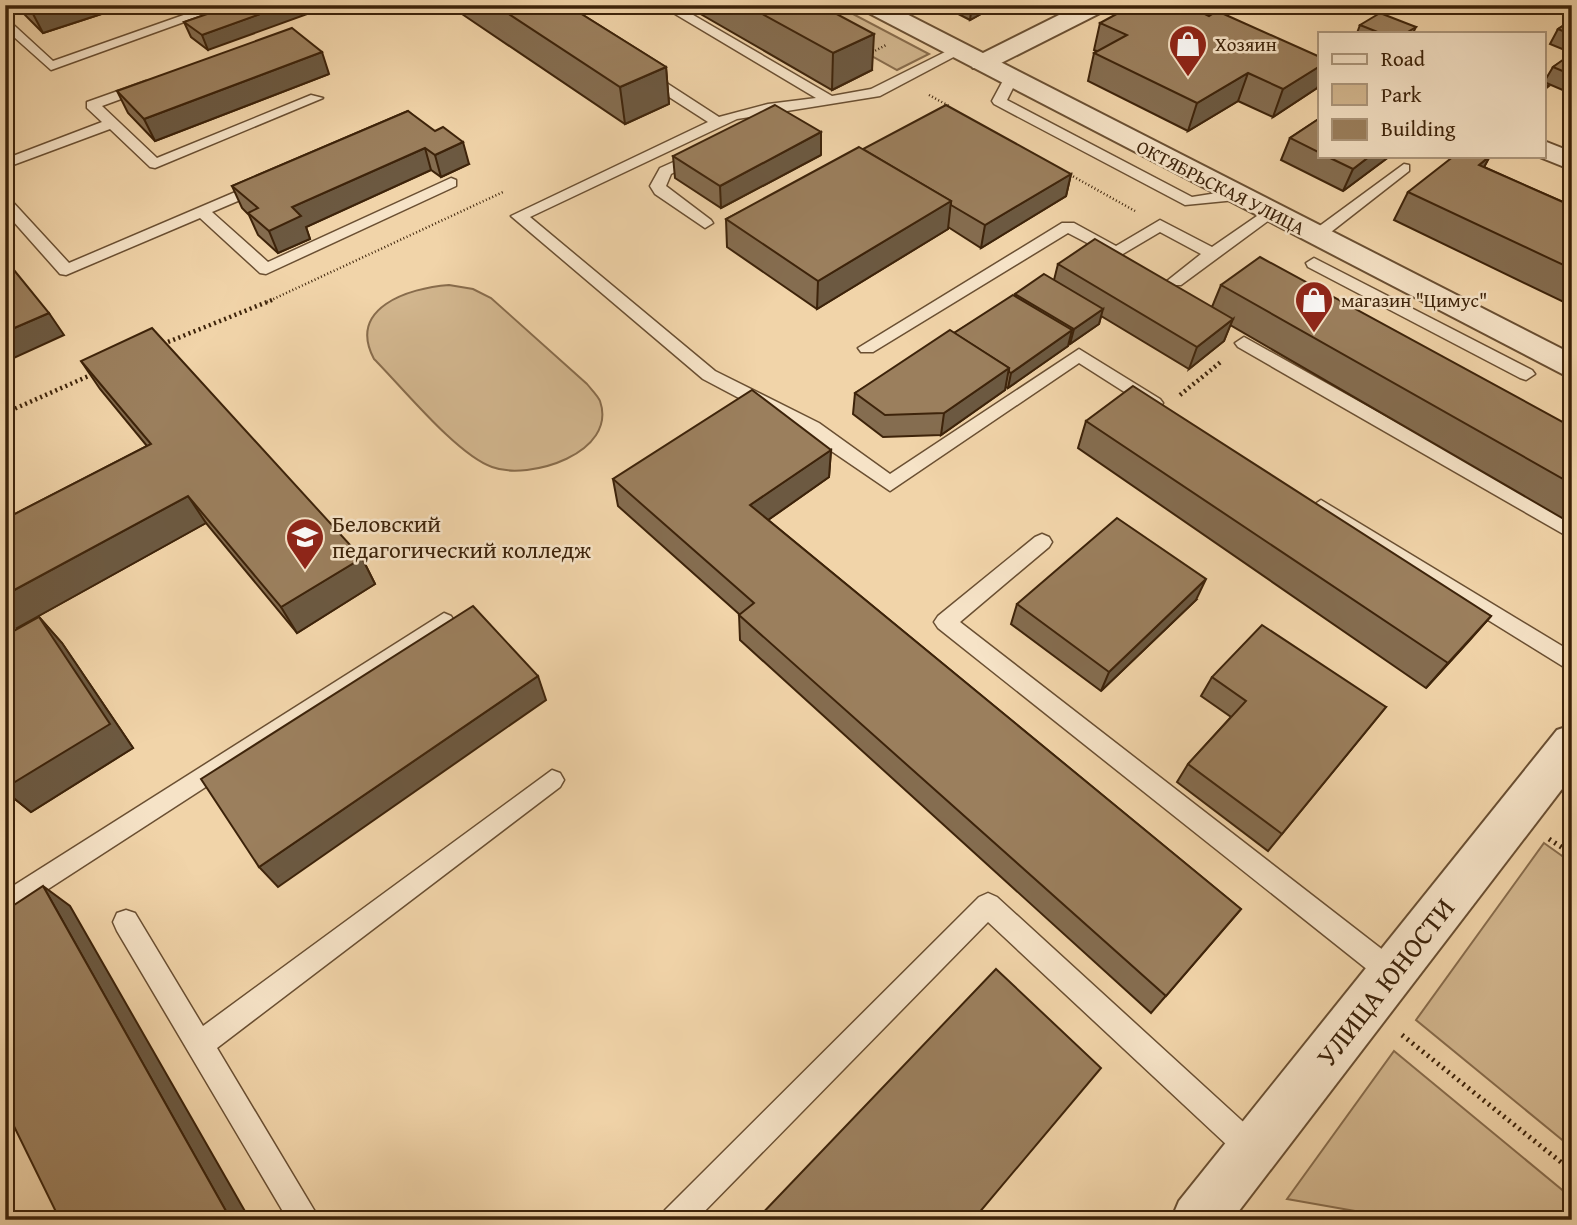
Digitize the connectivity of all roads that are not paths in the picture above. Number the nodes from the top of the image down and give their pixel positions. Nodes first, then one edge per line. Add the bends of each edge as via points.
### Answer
1 (225, 5) edge
2 (666, 5) edge
3 (871, 5) edge
4 (1098, 5) edge
5 (5, 21) edge
6 (958, 51) junction
7 (982, 64) junction
8 (635, 69) edge
9 (155, 82) edge
10 (316, 98) dead end
11 (830, 102) junction
12 (800, 105) junction
13 (718, 122) junction
14 (111, 124) junction
15 (751, 129) edge
16 (714, 147) edge
17 (1546, 150) edge
18 (1572, 162) edge
19 (5, 164) edge
20 (1404, 168) dead end
21 (276, 179) edge
22 (451, 183) dead end
23 (5, 202) edge
24 (202, 211) junction
25 (1270, 212) junction
26 (705, 223) dead end
27 (1315, 249) junction
28 (1213, 254) junction
29 (1349, 267) junction
30 (1175, 281) dead end
31 (1244, 343) road end
32 (867, 348) dead end
33 (1572, 368) edge
34 (1526, 374) dead end
35 (1169, 413) edge
36 (1303, 496) edge
37 (1572, 531) edge
38 (1042, 541) dead end
39 (444, 622) edge
40 (1572, 663) edge
41 (1572, 743) edge
42 (552, 780) dead end
43 (5, 905) edge
44 (126, 922) dead end
45 (1379, 989) junction
46 (201, 1044) junction
47 (1253, 1150) junction
48 (305, 1220) edge
49 (675, 1220) edge
50 (1198, 1220) edge

1 - 5 lane via 51,66
2 - 11 lane
3 - 6 street, ОКТЯБРЬСКАЯ УЛИЦА
4 - 7 street
6 - 7 street, ОКТЯБРЬСКАЯ УЛИЦА
6 - 11 lane via 864,96
7 - 25 street, ОКТЯБРЬСКАЯ УЛИЦА
8 - 13 lane
9 - 14 lane via 92,105
10 - 14 lane via 155,164
11 - 12 lane
12 - 13 lane via 755,110
12 - 15 lane
13 - 35 lane via 519,216 709,375 812,428 890,484 1079,355
14 - 19 lane
16 - 26 lane via 665,171 658,181 660,191
17 - 18 street
20 - 27 lane
21 - 24 lane
22 - 24 lane via 266,269
23 - 24 lane via 66,270
25 - 27 street, ОКТЯБРЬСКАЯ УЛИЦА
25 - 28 lane
27 - 29 street, ОКТЯБРЬСКАЯ УЛИЦА
28 - 30 lane
28 - 32 lane via 1160,225 1116,253 1068,226
29 - 33 street, ОКТЯБРЬСКАЯ УЛИЦА
29 - 34 lane
31 - 37 lane
36 - 40 lane
38 - 45 lane via 946,622
39 - 43 lane
41 - 45 street, УЛИЦА ЮНОСТИ
42 - 46 lane
44 - 46 lane
45 - 47 street, УЛИЦА ЮНОСТИ
46 - 48 lane
47 - 49 lane via 988,905
47 - 50 street, УЛИЦА ЮНОСТИ

